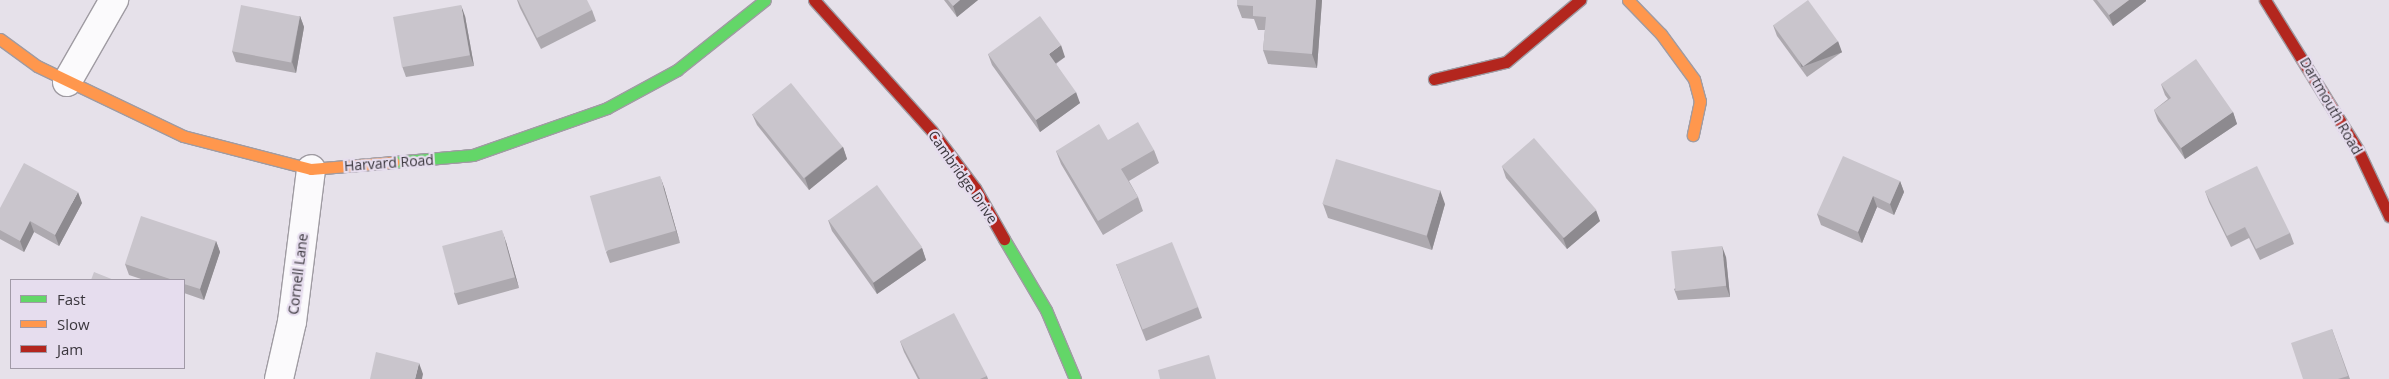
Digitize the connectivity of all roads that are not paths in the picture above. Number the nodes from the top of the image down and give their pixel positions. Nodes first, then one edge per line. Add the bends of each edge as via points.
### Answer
1 (114, 0) edge
2 (765, 0) edge
3 (814, 0) edge
4 (1580, 0) edge
5 (1628, 0) edge
6 (2265, 0) edge
7 (0, 40) edge
8 (1434, 79) dead end
9 (67, 82) junction
10 (1693, 135) dead end
11 (311, 169) junction
12 (2389, 216) edge
13 (279, 379) edge
14 (1075, 379) edge

1 - 9 street
2 - 11 street, Harvard Road via 744,21 677,70 607,108 540,134 473,155
3 - 14 street, Cambridge Drive via 932,131 975,188 1046,310
4 - 8 street via 1506,62
5 - 10 street via 1661,34 1694,79 1700,102
6 - 12 street, Dartmouth Road via 2358,150
7 - 9 street, Harvard Road
9 - 11 street, Harvard Road via 183,136
11 - 13 street, Cornell Lane via 292,322

